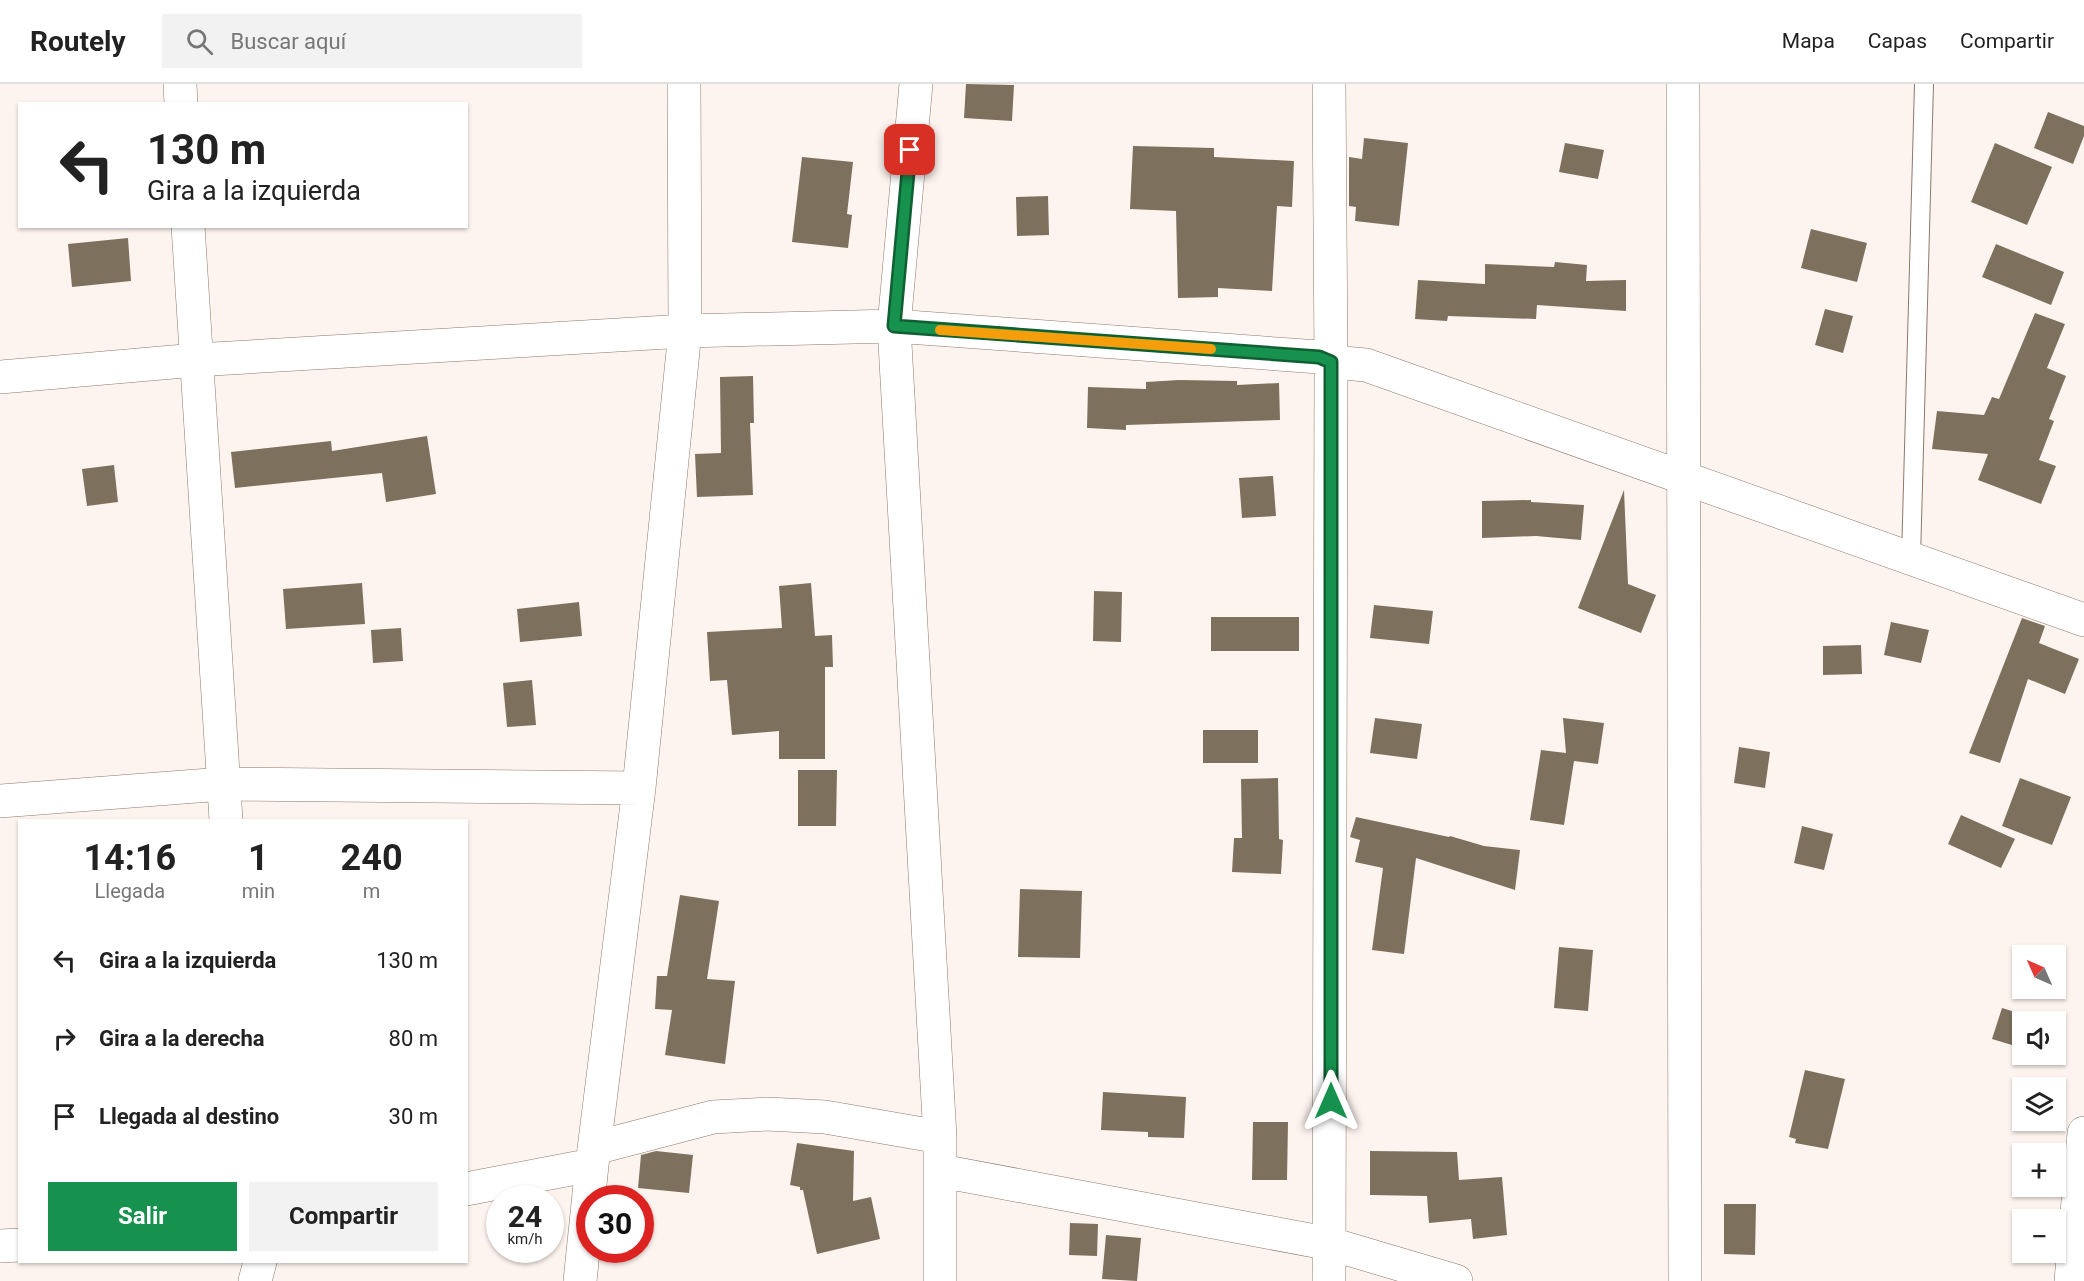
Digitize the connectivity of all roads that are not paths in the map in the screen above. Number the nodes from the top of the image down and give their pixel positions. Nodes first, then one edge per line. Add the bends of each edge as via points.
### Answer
1 (180, 84) edge
2 (684, 84) edge
3 (916, 84) edge
4 (1329, 84) edge
5 (1683, 84) edge
6 (1924, 84) edge
7 (181, 102) edge
8 (188, 228) edge
9 (894, 326) junction
10 (685, 331) junction
11 (196, 360) junction
12 (1331, 362) junction
13 (0, 377) edge
14 (1682, 477) junction
15 (1911, 558) junction
16 (2084, 620) edge
17 (222, 784) junction
18 (639, 788) junction
19 (0, 801) edge
20 (226, 819) edge
21 (2084, 1133) edge
22 (940, 1137) junction
23 (594, 1156) junction
24 (941, 1171) junction
25 (468, 1188) edge
26 (1331, 1244) junction
27 (18, 1245) edge
28 (0, 1246) edge
29 (260, 1263) edge
30 (255, 1281) edge
31 (580, 1281) edge
32 (940, 1281) edge
33 (1329, 1281) edge
34 (1456, 1281) edge
35 (1685, 1281) edge
36 (2071, 1281) edge

1 - 7 street
2 - 10 street
3 - 9 street
4 - 12 street
5 - 14 street
6 - 15 lane
8 - 11 street
9 - 10 street
9 - 12 street via 1319,357
9 - 22 street
10 - 11 street
10 - 18 street
11 - 13 street
11 - 17 street
12 - 14 street via 1366,365
12 - 26 street
14 - 15 street
14 - 35 street
15 - 16 street
17 - 18 street
17 - 19 street
17 - 20 street
18 - 23 street
21 - 36 street
22 - 23 street via 825,1118 767,1114 713,1117
22 - 24 street
23 - 25 street
23 - 31 street
24 - 26 street
24 - 32 street
26 - 33 street
26 - 34 street
27 - 28 street
29 - 30 street

